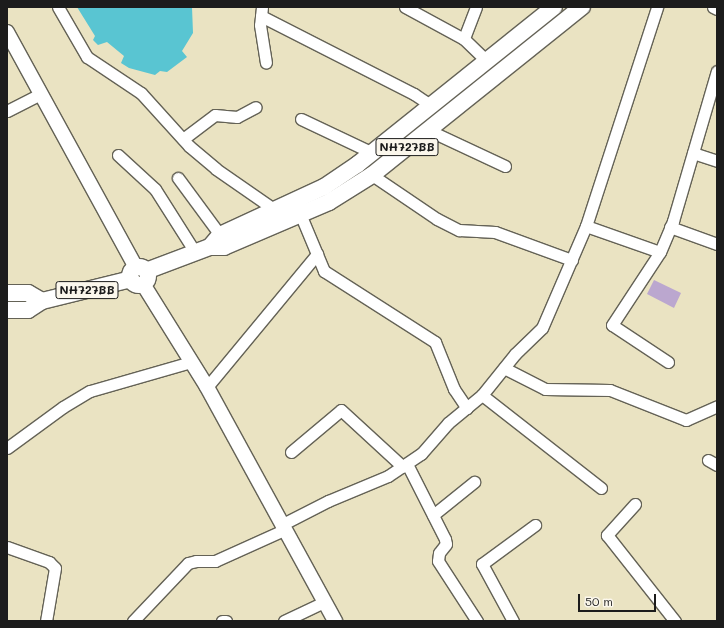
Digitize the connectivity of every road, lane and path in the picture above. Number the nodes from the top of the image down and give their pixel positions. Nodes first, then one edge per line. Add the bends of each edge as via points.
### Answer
1 (58, 7) edge
2 (405, 7) edge
3 (476, 7) edge
4 (554, 7) edge
5 (582, 7) edge
6 (657, 7) edge
7 (713, 7) edge
8 (717, 10) edge
9 (261, 12) edge
10 (528, 28) junction
11 (7, 32) edge
12 (464, 39) junction
13 (539, 41) junction
14 (487, 61) junction
15 (266, 63) dead end
16 (717, 71) edge
17 (41, 94) junction
18 (432, 106) junction
19 (256, 107) dead end
20 (7, 111) edge
21 (301, 119) dead end
22 (428, 130) junction
23 (183, 139) junction
24 (373, 153) junction
25 (693, 153) junction
26 (118, 155) dead end
27 (717, 161) edge
28 (505, 166) dead end
29 (372, 174) junction
30 (178, 178) dead end
31 (274, 210) junction
32 (301, 216) junction
33 (586, 226) junction
34 (670, 227) junction
35 (215, 241) junction
36 (717, 244) edge
37 (195, 252) junction
38 (660, 252) junction
39 (317, 254) junction
40 (572, 260) junction
41 (139, 275) junction
42 (7, 294) edge
43 (42, 301) junction
44 (7, 310) edge
45 (191, 362) junction
46 (668, 362) dead end
47 (504, 368) junction
48 (207, 387) junction
49 (482, 395) junction
50 (717, 406) edge
51 (467, 408) junction
52 (7, 448) edge
53 (291, 452) dead end
54 (405, 465) junction
55 (474, 482) dead end
56 (601, 488) dead end
57 (635, 504) dead end
58 (433, 515) junction
59 (535, 525) dead end
60 (283, 527) junction
61 (7, 547) edge
62 (324, 602) junction
63 (46, 621) edge
64 (133, 621) edge
65 (222, 621) edge
66 (226, 621) edge
67 (284, 621) edge
68 (335, 621) edge
69 (477, 621) edge
70 (513, 621) edge
71 (675, 621) edge

1 - 23 street via 87,57 141,93
2 - 12 street
3 - 12 street
4 - 10 highway, NH727BB
5 - 13 highway, NH727BB
6 - 33 street
7 - 8 street
9 - 15 street
9 - 18 street
10 - 13 highway
10 - 14 highway, NH727BB
11 - 17 main road
12 - 14 street
13 - 22 highway, NH727BB
14 - 18 highway, NH727BB
16 - 25 street
17 - 20 street
17 - 41 main road
18 - 24 highway, NH727BB
19 - 23 street via 237,117 215,115
21 - 24 street
22 - 28 street
22 - 29 highway, NH727BB
23 - 31 street via 216,169
24 - 31 highway, NH727BB via 324,187
25 - 27 street
25 - 34 street
26 - 37 street via 155,189
29 - 32 highway, NH727BB via 329,202
29 - 40 street via 437,219 459,230 496,232
30 - 35 street
31 - 35 highway, NH727BB
32 - 35 highway, NH727BB via 224,247
32 - 39 street
33 - 38 street
33 - 40 street
34 - 36 street
34 - 38 street
35 - 37 highway, NH727BB
37 - 41 highway, NH727BB
38 - 46 street via 612,325
39 - 48 street
39 - 51 street via 321,266 328,274 386,313 431,337 439,350 454,389
40 - 47 street via 542,328
41 - 43 highway, NH727BB
41 - 45 main road
42 - 43 highway, NH727BB via 28,293
43 - 44 highway, NH727BB via 28,310
45 - 48 main road
45 - 52 street via 90,391 63,407
47 - 49 street
47 - 50 street via 545,389 610,390 686,420
48 - 60 main road
49 - 51 street
49 - 56 street
51 - 54 street via 448,423 421,454
53 - 54 street via 341,410
54 - 58 street
54 - 60 street
55 - 58 street
57 - 71 street via 607,535
58 - 69 street via 446,544 439,554 438,561
59 - 70 street via 482,564
60 - 62 main road
60 - 64 street via 215,561 188,563
61 - 63 street via 49,562 55,568
62 - 67 street
62 - 68 main road
65 - 66 street

